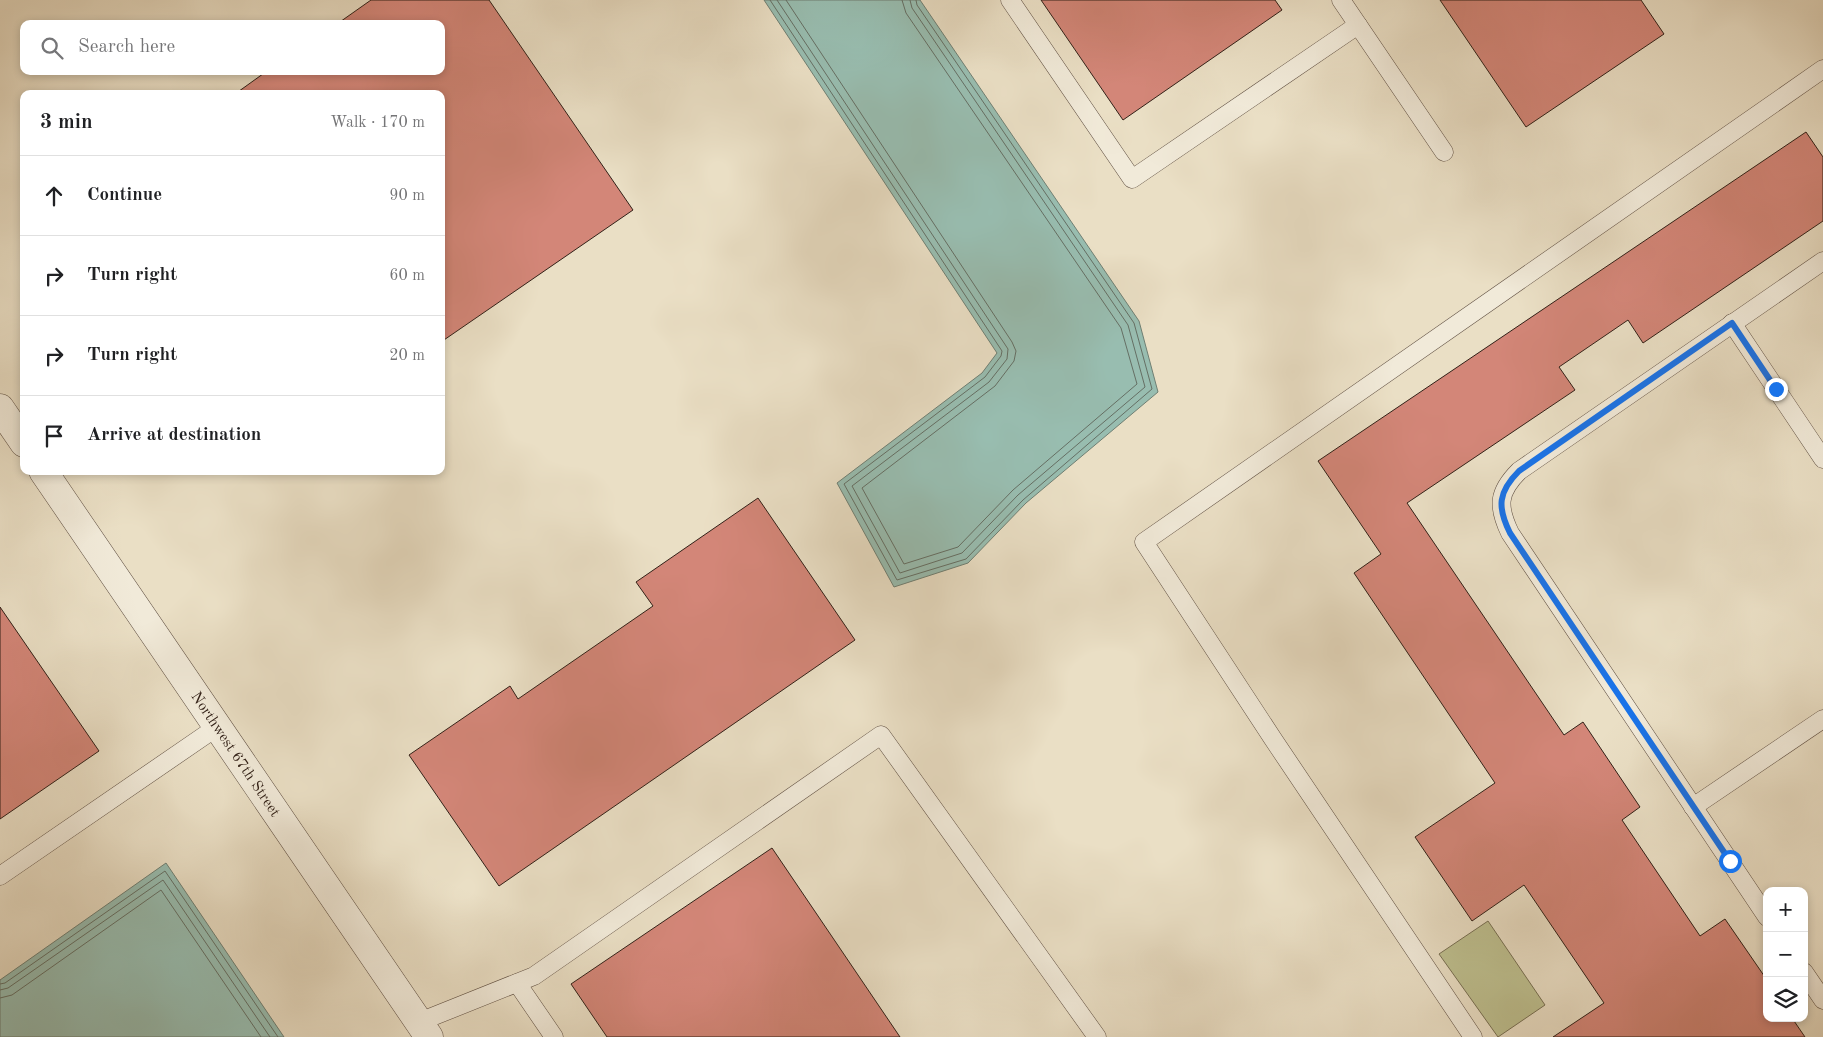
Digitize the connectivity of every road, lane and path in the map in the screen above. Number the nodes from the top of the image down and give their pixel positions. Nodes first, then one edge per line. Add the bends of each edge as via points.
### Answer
1 (1010, 0) edge
2 (1341, 0) edge
3 (1358, 25) junction
4 (1823, 69) edge
5 (1444, 152) dead end
6 (1823, 261) edge
7 (1732, 323) junction
8 (0, 408) edge
9 (20, 437) edge
10 (1823, 459) edge
11 (46, 475) edge
12 (1820, 723) edge
13 (218, 727) junction
14 (1693, 807) junction
15 (0, 876) edge
16 (1763, 911) edge
17 (1807, 977) edge
18 (517, 983) junction
19 (1823, 1000) edge
20 (424, 1029) edge
21 (1095, 1036) edge
22 (554, 1037) edge
23 (1473, 1037) edge

1 - 3 lane via 1132,179
2 - 3 lane
3 - 5 lane
4 - 23 lane via 1144,542
6 - 7 lane
7 - 10 lane
7 - 14 lane via 1519,471 1506,484 1501,498 1502,516 1510,533
8 - 9 street
11 - 13 street, Northwest 67th Street
12 - 14 lane
13 - 15 lane
13 - 20 street, Northwest 67th Street
14 - 16 lane
17 - 19 lane
18 - 20 lane
18 - 21 lane via 534,976 881,735
18 - 22 lane

